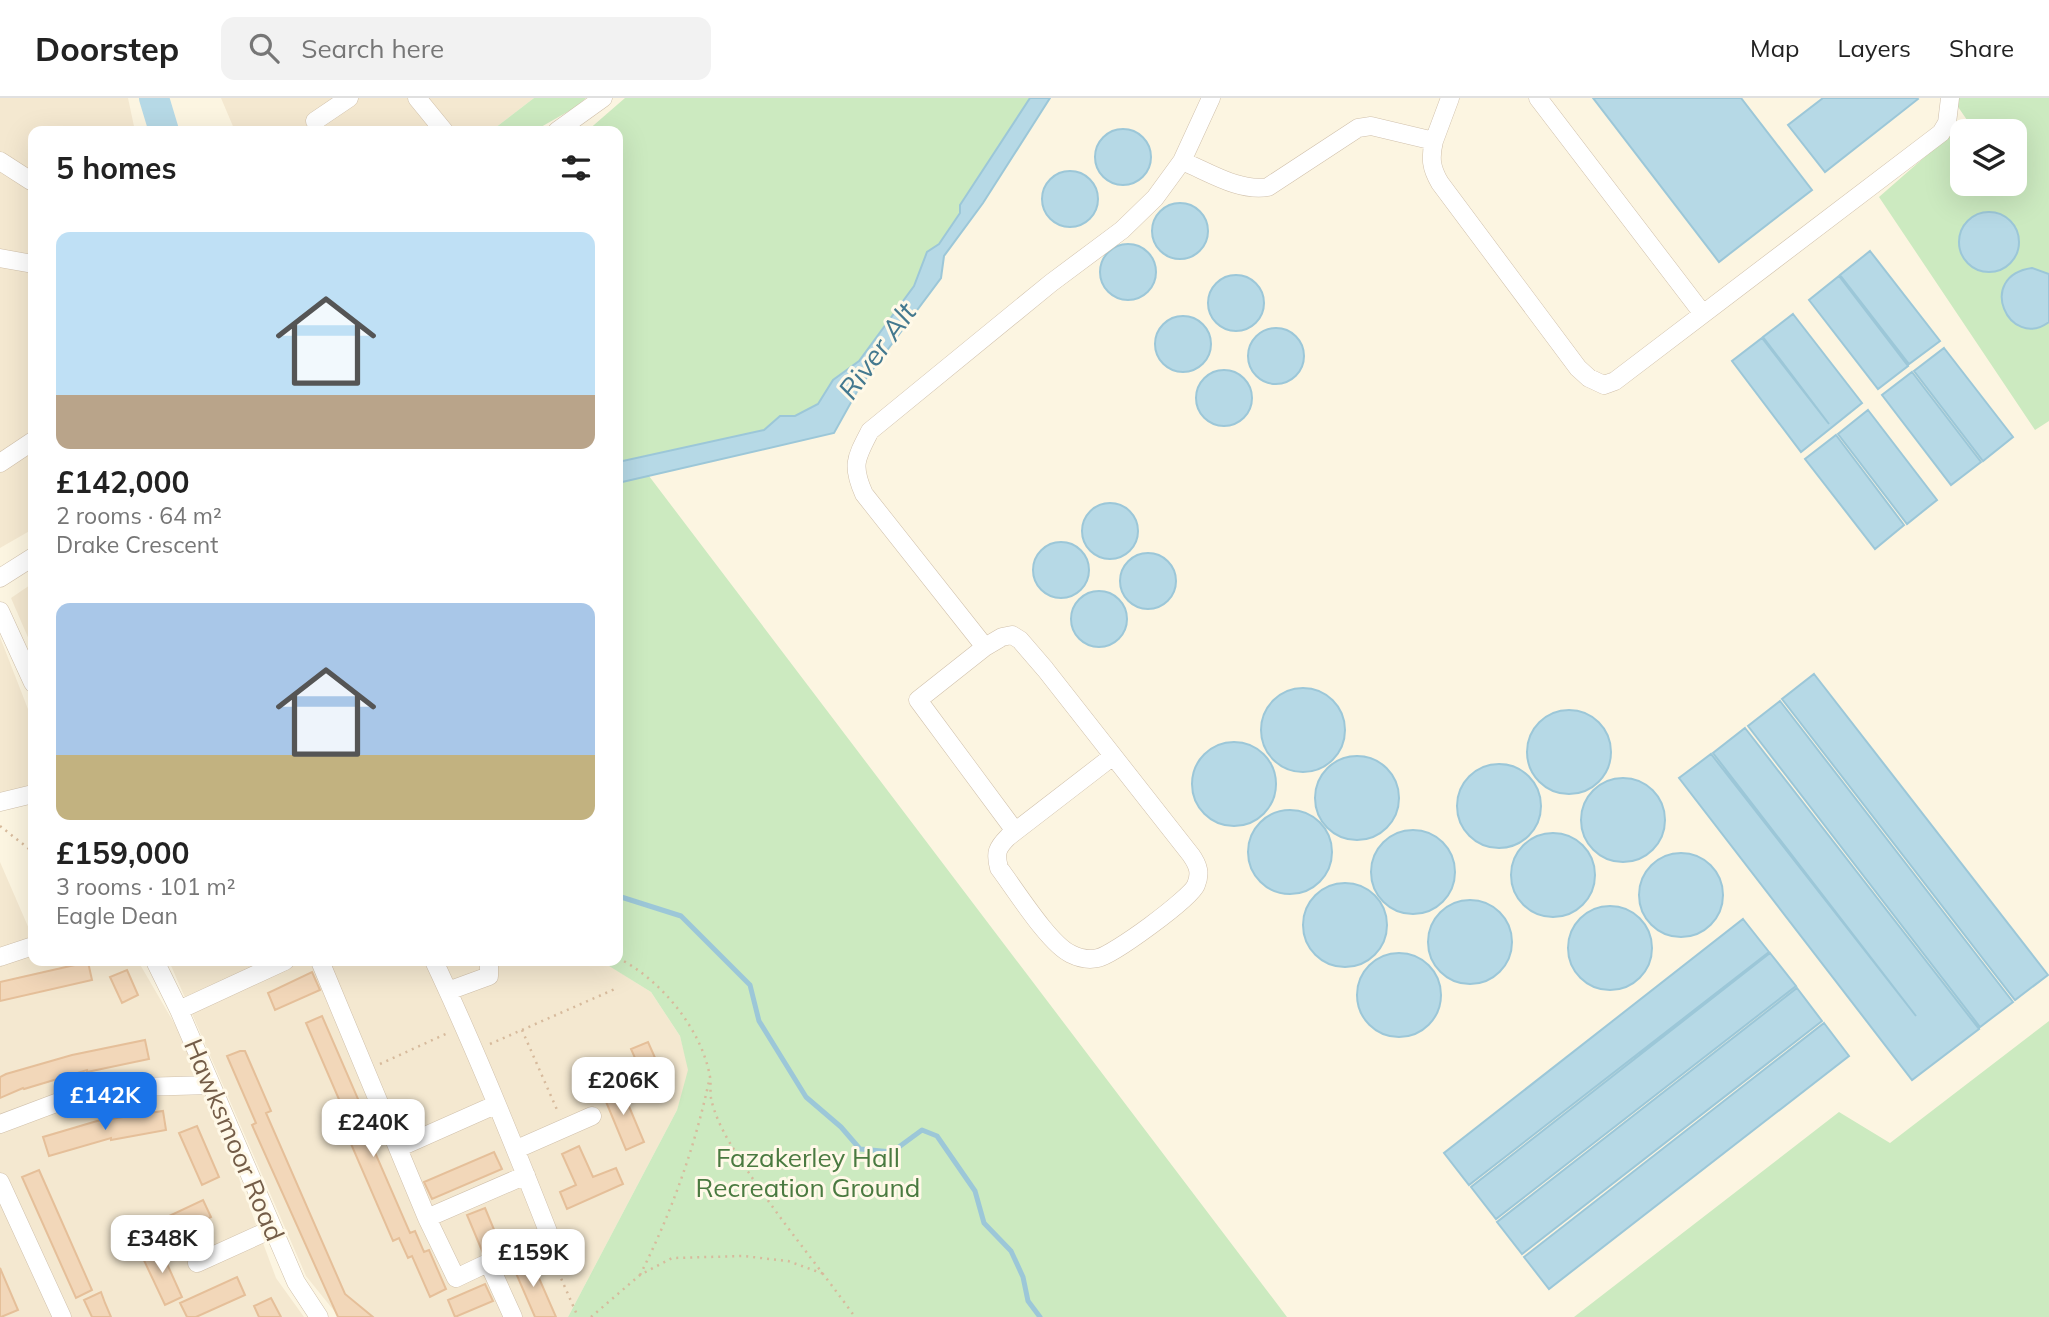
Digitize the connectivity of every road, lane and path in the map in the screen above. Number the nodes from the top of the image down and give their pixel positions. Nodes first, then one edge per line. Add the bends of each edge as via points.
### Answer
1 (349, 98) edge
2 (417, 98) edge
3 (603, 98) edge
4 (1211, 98) edge
5 (1538, 98) edge
6 (1950, 98) edge
7 (1448, 99) edge
8 (316, 121) dead end
9 (440, 126) edge
10 (564, 126) edge
11 (1434, 141) junction
12 (0, 161) edge
13 (1182, 161) junction
14 (28, 179) edge
15 (0, 258) edge
16 (28, 263) edge
17 (1703, 314) junction
18 (28, 444) edge
19 (0, 463) edge
20 (28, 560) edge
21 (0, 578) edge
22 (0, 611) edge
23 (985, 647) junction
24 (28, 672) edge
25 (1113, 756) junction
26 (28, 795) edge
27 (0, 802) edge
28 (0, 826) edge
29 (1015, 831) junction
30 (28, 848) edge
31 (28, 948) edge
32 (0, 957) edge
33 (623, 960) edge
34 (157, 966) edge
35 (274, 966) edge
36 (322, 966) edge
37 (436, 966) edge
38 (489, 966) edge
39 (615, 989) dead end
40 (448, 991) junction
41 (179, 1010) junction
42 (463, 1026) junction
43 (522, 1030) junction
44 (474, 1051) junction
45 (367, 1070) junction
46 (710, 1076) junction
47 (210, 1085) junction
48 (495, 1105) junction
49 (592, 1116) dead end
50 (0, 1124) edge
51 (565, 1128) junction
52 (398, 1148) junction
53 (517, 1149) junction
54 (526, 1175) junction
55 (0, 1182) edge
56 (427, 1218) junction
57 (272, 1229) junction
58 (546, 1235) junction
59 (197, 1263) dead end
60 (489, 1264) junction
61 (640, 1275) junction
62 (825, 1275) junction
63 (62, 1317) edge
64 (319, 1317) edge
65 (513, 1317) edge
66 (578, 1317) edge
67 (591, 1317) edge
68 (855, 1317) edge

1 - 8 street
2 - 9 street
3 - 10 street
4 - 13 street
5 - 17 street
6 - 17 street via 1941,133
7 - 11 street
11 - 13 street via 1371,126 1357,128 1268,187 1255,189
11 - 17 street via 1430,156 1440,183 1589,378 1604,385 1615,382
12 - 14 street
13 - 23 street via 1155,198 1122,230 870,431 855,460 855,475 864,494
15 - 16 street
18 - 19 street
20 - 21 street
22 - 24 street
23 - 25 street via 1012,635 1020,640
23 - 29 street via 918,701
25 - 29 street
25 - 29 street via 1198,865 1196,886 1181,902 1111,953 1097,959 1070,954 999,868 997,848
26 - 27 street
28 - 30 path
31 - 32 street
33 - 46 path via 661,987 696,1037
34 - 41 street, Hawksmoor Road
35 - 41 street
36 - 45 street
37 - 40 street
38 - 40 street via 489,976
39 - 43 path
40 - 42 street
41 - 47 street, Hawksmoor Road
42 - 44 street
42 - 45 path
43 - 44 path
43 - 51 path
44 - 48 street
45 - 52 street
46 - 61 path via 702,1114 660,1235
46 - 62 path via 711,1100 730,1144 765,1199
47 - 50 street via 139,1087 64,1100
47 - 57 street, Hawksmoor Road
48 - 52 street
48 - 53 street
49 - 51 street
51 - 53 street
52 - 56 street
53 - 54 street
54 - 56 street
54 - 58 street
55 - 63 street
56 - 60 street via 456,1278
57 - 59 street
57 - 64 street, Hawksmoor Road via 296,1282
58 - 60 street
58 - 66 path
60 - 65 street
61 - 62 path via 672,1258 712,1255 788,1261
61 - 67 path
62 - 68 path

